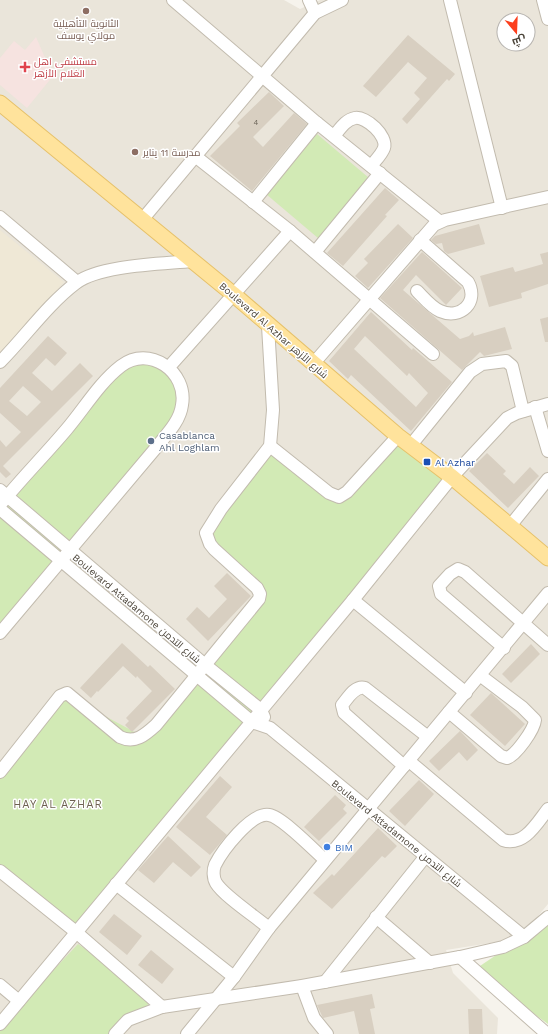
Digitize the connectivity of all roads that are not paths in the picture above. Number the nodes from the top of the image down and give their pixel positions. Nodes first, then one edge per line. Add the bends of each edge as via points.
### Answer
1 (173, 0) edge
2 (309, 0) edge
3 (342, 0) edge
4 (450, 0) edge
5 (543, 0) edge
6 (315, 13) junction
7 (548, 19) edge
8 (262, 76) junction
9 (0, 103) edge
10 (317, 123) junction
11 (334, 136) junction
12 (195, 156) junction
13 (375, 170) junction
14 (548, 197) edge
15 (253, 202) junction
16 (502, 208) junction
17 (0, 217) edge
18 (142, 220) junction
19 (439, 221) junction
20 (290, 231) junction
21 (420, 240) junction
22 (314, 252) junction
23 (192, 260) junction
24 (77, 282) junction
25 (417, 291) dead end
26 (232, 294) junction
27 (368, 299) junction
28 (268, 326) junction
29 (433, 354) dead end
30 (2, 361) edge
31 (313, 364) junction
32 (169, 367) junction
33 (0, 372) edge
34 (548, 404) edge
35 (535, 407) junction
36 (523, 411) junction
37 (398, 436) junction
38 (411, 445) junction
39 (270, 446) junction
40 (548, 451) edge
41 (452, 477) junction
42 (548, 479) edge
43 (2, 497) edge
44 (0, 510) edge
45 (510, 526) junction
46 (69, 550) junction
47 (548, 556) edge
48 (60, 561) junction
49 (548, 593) edge
50 (353, 600) junction
51 (523, 623) junction
52 (0, 633) edge
53 (548, 645) edge
54 (504, 648) junction
55 (204, 664) junction
56 (195, 676) junction
57 (481, 676) junction
58 (466, 693) junction
59 (261, 710) junction
60 (449, 712) junction
61 (252, 722) junction
62 (270, 728) junction
63 (428, 737) junction
64 (407, 764) junction
65 (0, 772) edge
66 (548, 809) edge
67 (368, 810) junction
68 (425, 857) junction
69 (325, 860) junction
70 (0, 871) edge
71 (116, 884) junction
72 (376, 917) junction
73 (548, 917) edge
74 (269, 928) junction
75 (76, 932) junction
76 (524, 937) junction
77 (460, 957) junction
78 (430, 963) junction
79 (234, 977) junction
80 (325, 982) junction
81 (0, 985) edge
82 (302, 986) junction
83 (216, 999) junction
84 (19, 1001) junction
85 (162, 1007) junction
86 (0, 1024) edge
87 (188, 1033) edge
88 (115, 1034) edge
89 (327, 1034) edge
90 (547, 1034) edge

1 - 8 street
2 - 6 street
3 - 6 street
4 - 16 street
5 - 7 street
6 - 8 street
8 - 10 street
8 - 12 street
9 - 18 main road, Boulevard Al Azhar شارع الأزهر
10 - 11 street
10 - 15 street
11 - 13 street
11 - 13 street via 347,121 364,119 381,135 384,143
12 - 15 street
12 - 18 street
13 - 19 street
13 - 22 street
14 - 16 street
15 - 20 street
16 - 19 street
17 - 24 street
18 - 23 main road, Boulevard Al Azhar شارع الأزهر
19 - 21 street
20 - 22 street
20 - 26 street
21 - 25 street via 468,282 472,289 472,298 462,311 452,314 439,311
21 - 27 street
22 - 27 street
23 - 24 street via 107,271
23 - 26 main road, Boulevard Al Azhar شارع الأزهر
24 - 30 street via 53,304
26 - 28 main road, Boulevard Al Azhar شارع الأزهر
26 - 32 street
27 - 29 street
27 - 31 street
28 - 31 main road, Boulevard Al Azhar شارع الأزهر
28 - 39 street via 273,410
30 - 33 street
31 - 37 main road, Boulevard Al Azhar شارع الأزهر
32 - 43 street via 151,358 131,360 121,366 66,431
32 - 46 street via 180,385 183,396 177,420
34 - 35 street
35 - 36 street
35 - 40 street
36 - 38 street via 514,372 508,362 502,360 482,364 470,372
36 - 41 street via 507,418
37 - 38 main road, Boulevard Al Azhar شارع الأزهر
37 - 39 street via 347,492 339,497 329,493
38 - 41 main road, Boulevard Al Azhar شارع الأزهر
39 - 55 street via 221,509 206,533 210,544 256,586 260,594 259,600
41 - 45 main road, Boulevard Al Azhar شارع الأزهر
41 - 50 street
42 - 45 street
43 - 46 street, Boulevard Attadamone شارع التدمن
44 - 48 street, Boulevard Attadamone شارع التدمن
45 - 47 main road, Boulevard Al Azhar شارع الأزهر
46 - 48 street
46 - 55 street, Boulevard Attadamone شارع التدمن
48 - 52 street
48 - 56 street, Boulevard Attadamone شارع التدمن
49 - 51 street
50 - 58 street
50 - 59 street
51 - 53 street
51 - 54 street
51 - 54 street via 461,569 454,571 442,581 439,586 441,594
54 - 57 street
55 - 56 street
55 - 59 street, Boulevard Attadamone شارع التدمن
56 - 61 street, Boulevard Attadamone شارع التدمن
56 - 65 street via 156,725 142,736 131,740 120,737 70,694 63,694
57 - 58 street
57 - 60 street via 535,720 532,729 512,755 507,758 501,756
58 - 60 street
59 - 61 street
59 - 62 street, Boulevard Attadamone شارع التدمن
60 - 63 street
61 - 62 street, Boulevard Attadamone شارع التدمن
61 - 71 street
62 - 67 street, Boulevard Attadamone شارع التدمن
63 - 64 street
63 - 64 street via 362,687 355,690 342,705 344,713
64 - 66 street via 503,840 511,842 522,838
64 - 67 street
67 - 68 street, Boulevard Attadamone شارع التدمن
67 - 69 street
68 - 72 street
68 - 76 street, Boulevard Attadamone شارع التدمن
69 - 74 street
69 - 74 street via 273,816 254,819 239,833 215,864 215,879 221,889
70 - 75 street
71 - 75 street
71 - 79 street
72 - 78 street
72 - 80 street
73 - 76 street
74 - 79 street
75 - 84 street
75 - 85 street
76 - 77 street via 503,947
77 - 78 street
77 - 90 street
78 - 80 street
79 - 83 street
80 - 82 street
81 - 84 street
82 - 83 street
82 - 89 street via 314,1018
83 - 85 street
83 - 87 street
84 - 86 street
85 - 88 street via 128,1020

